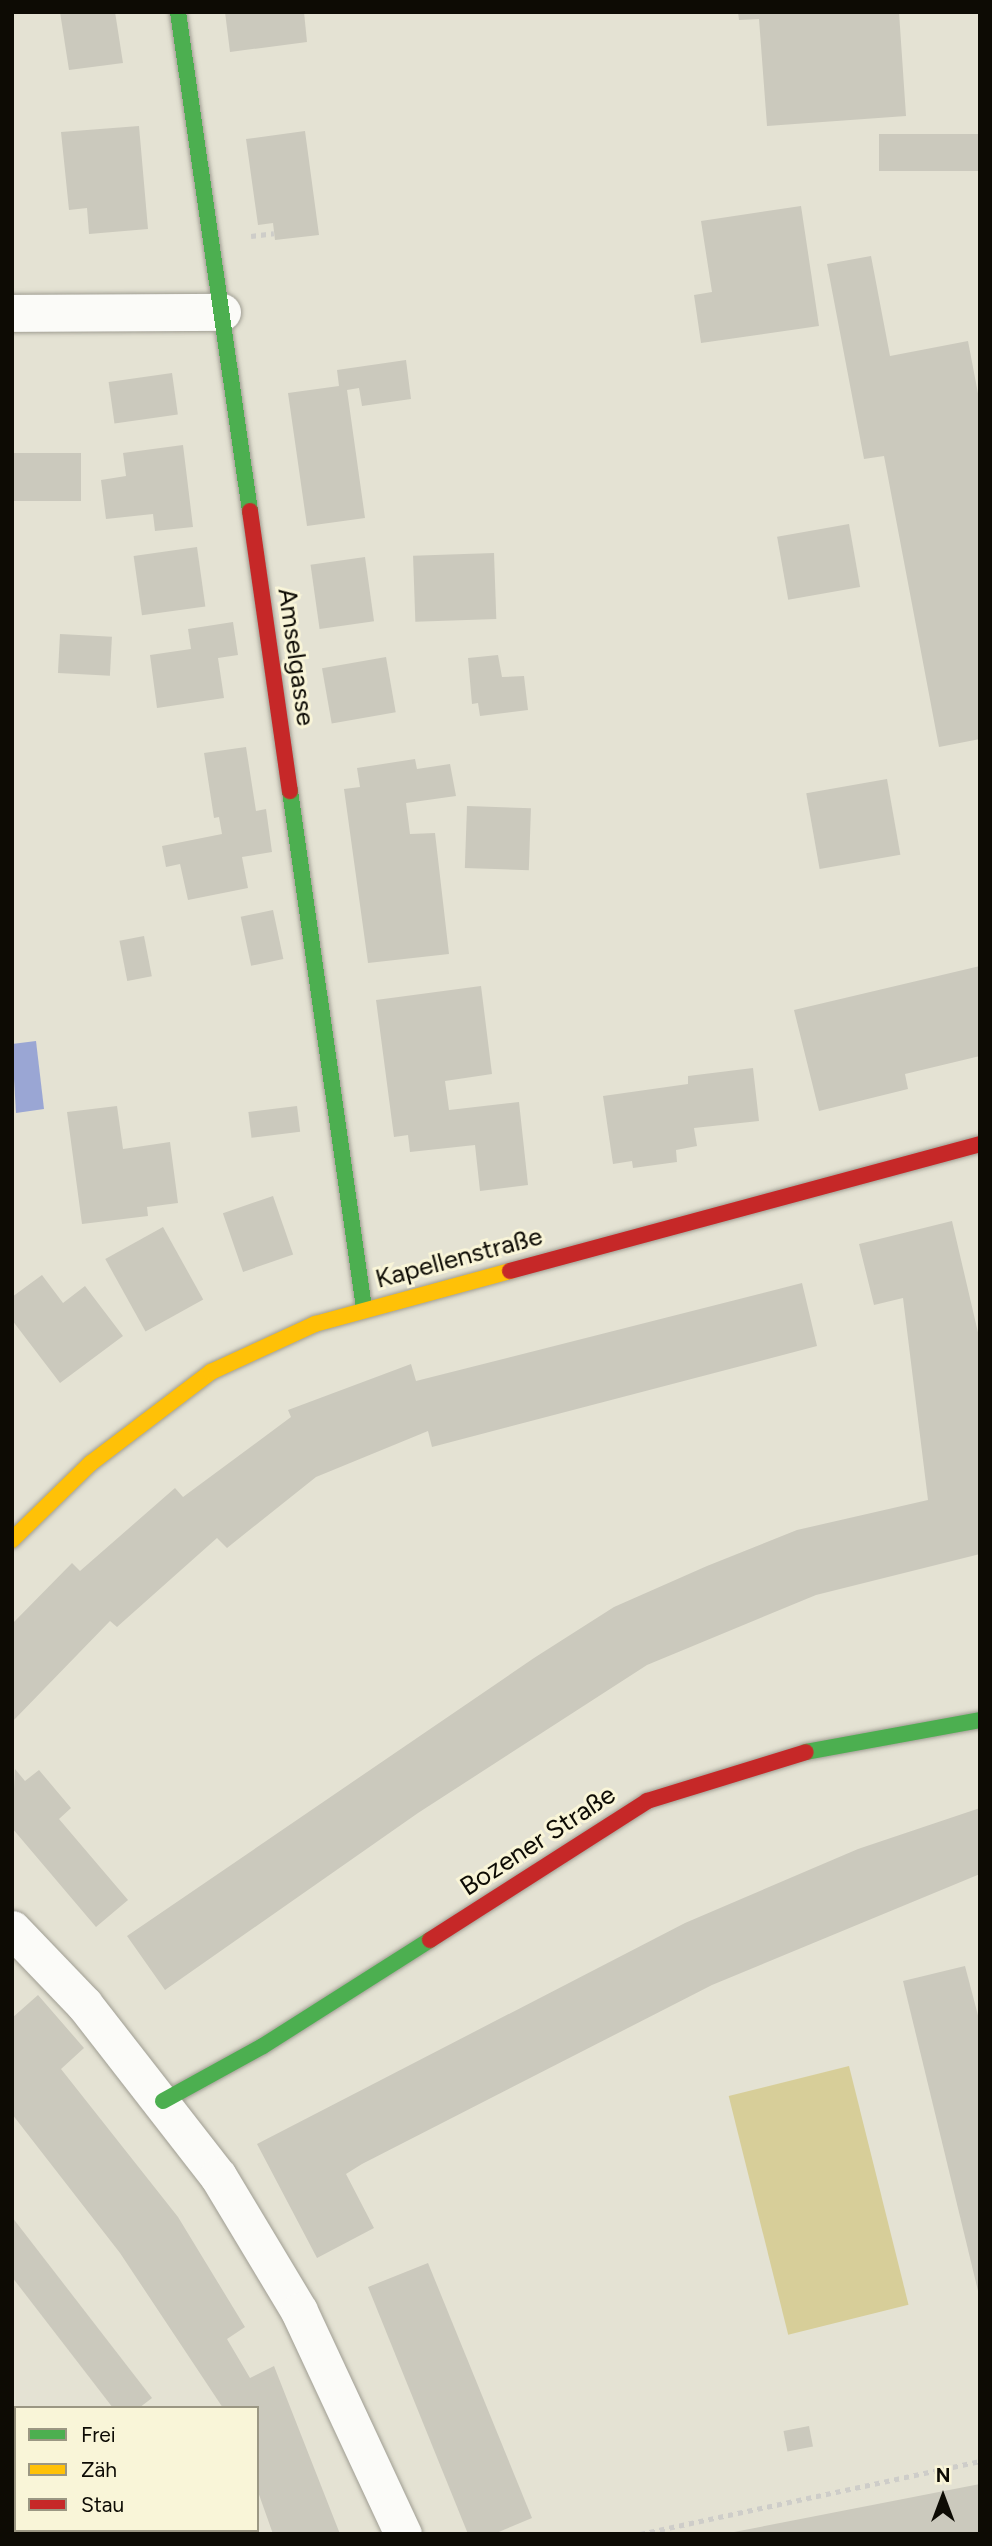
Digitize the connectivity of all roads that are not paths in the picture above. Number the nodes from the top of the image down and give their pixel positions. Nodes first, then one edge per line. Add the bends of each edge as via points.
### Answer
1 (178, 12) edge
2 (222, 312) junction
3 (12, 313) edge
4 (980, 1144) edge
5 (364, 1308) junction
6 (12, 1540) edge
7 (980, 1720) edge
8 (12, 1929) edge
9 (163, 2101) junction
10 (403, 2534) edge

1 - 2 street, Amselgasse
2 - 3 street
2 - 5 street, Amselgasse
4 - 5 street, Kapellenstraße
5 - 6 street, Kapellenstraße via 211,1372 91,1463
7 - 9 street, Bozener Straße via 776,1757 647,1801 263,2046
8 - 9 street via 84,2004
9 - 10 street via 218,2176 299,2311

